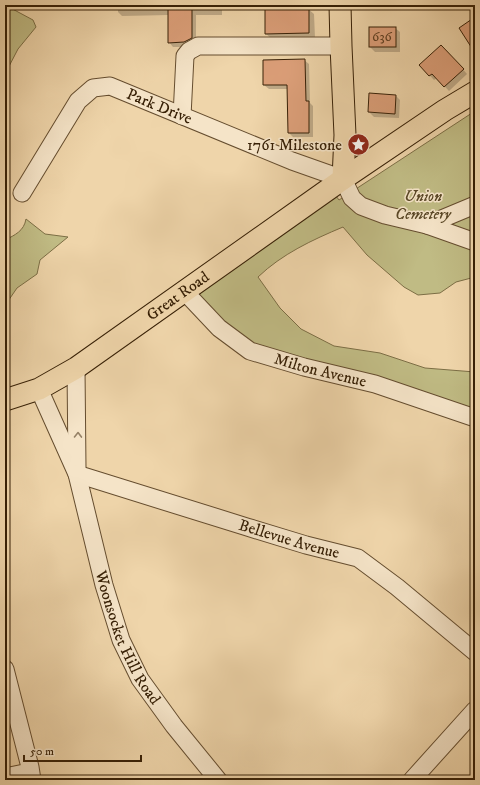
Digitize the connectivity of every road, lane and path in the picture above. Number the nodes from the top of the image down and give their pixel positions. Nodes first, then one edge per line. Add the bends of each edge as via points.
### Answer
1 (340, 5) edge
2 (341, 46) junction
3 (475, 92) edge
4 (182, 116) junction
5 (343, 179) junction
6 (22, 193) dead end
7 (475, 204) edge
8 (427, 226) junction
9 (475, 242) edge
10 (185, 292) junction
11 (76, 368) junction
12 (39, 389) junction
13 (5, 400) edge
14 (475, 418) edge
15 (77, 474) junction
16 (475, 652) edge
17 (5, 669) edge
18 (475, 710) edge
19 (30, 776) edge
20 (5, 777) edge
21 (218, 780) edge
22 (412, 780) edge

1 - 2 main road
2 - 4 street via 198,46 185,56
2 - 5 main road via 345,135
3 - 5 main road, Great Road
4 - 5 street, Park Drive
4 - 6 street, Park Drive via 110,86 93,88 78,101
5 - 8 street via 352,198 361,206
5 - 10 main road, Great Road
7 - 8 street
8 - 9 street
10 - 11 main road, Great Road
10 - 14 street, Milton Avenue via 218,328 250,351 375,384
11 - 12 main road, Great Road
15 -> 11 street, Woonsocket Hill Road
12 - 13 main road, Great Road
12 - 15 street, Woonsocket Hill Road
15 - 16 street, Bellevue Avenue via 262,532 358,558
15 - 21 street, Woonsocket Hill Road via 104,585 121,640 140,679
17 - 19 street via 30,767
18 - 22 street
19 - 20 street

